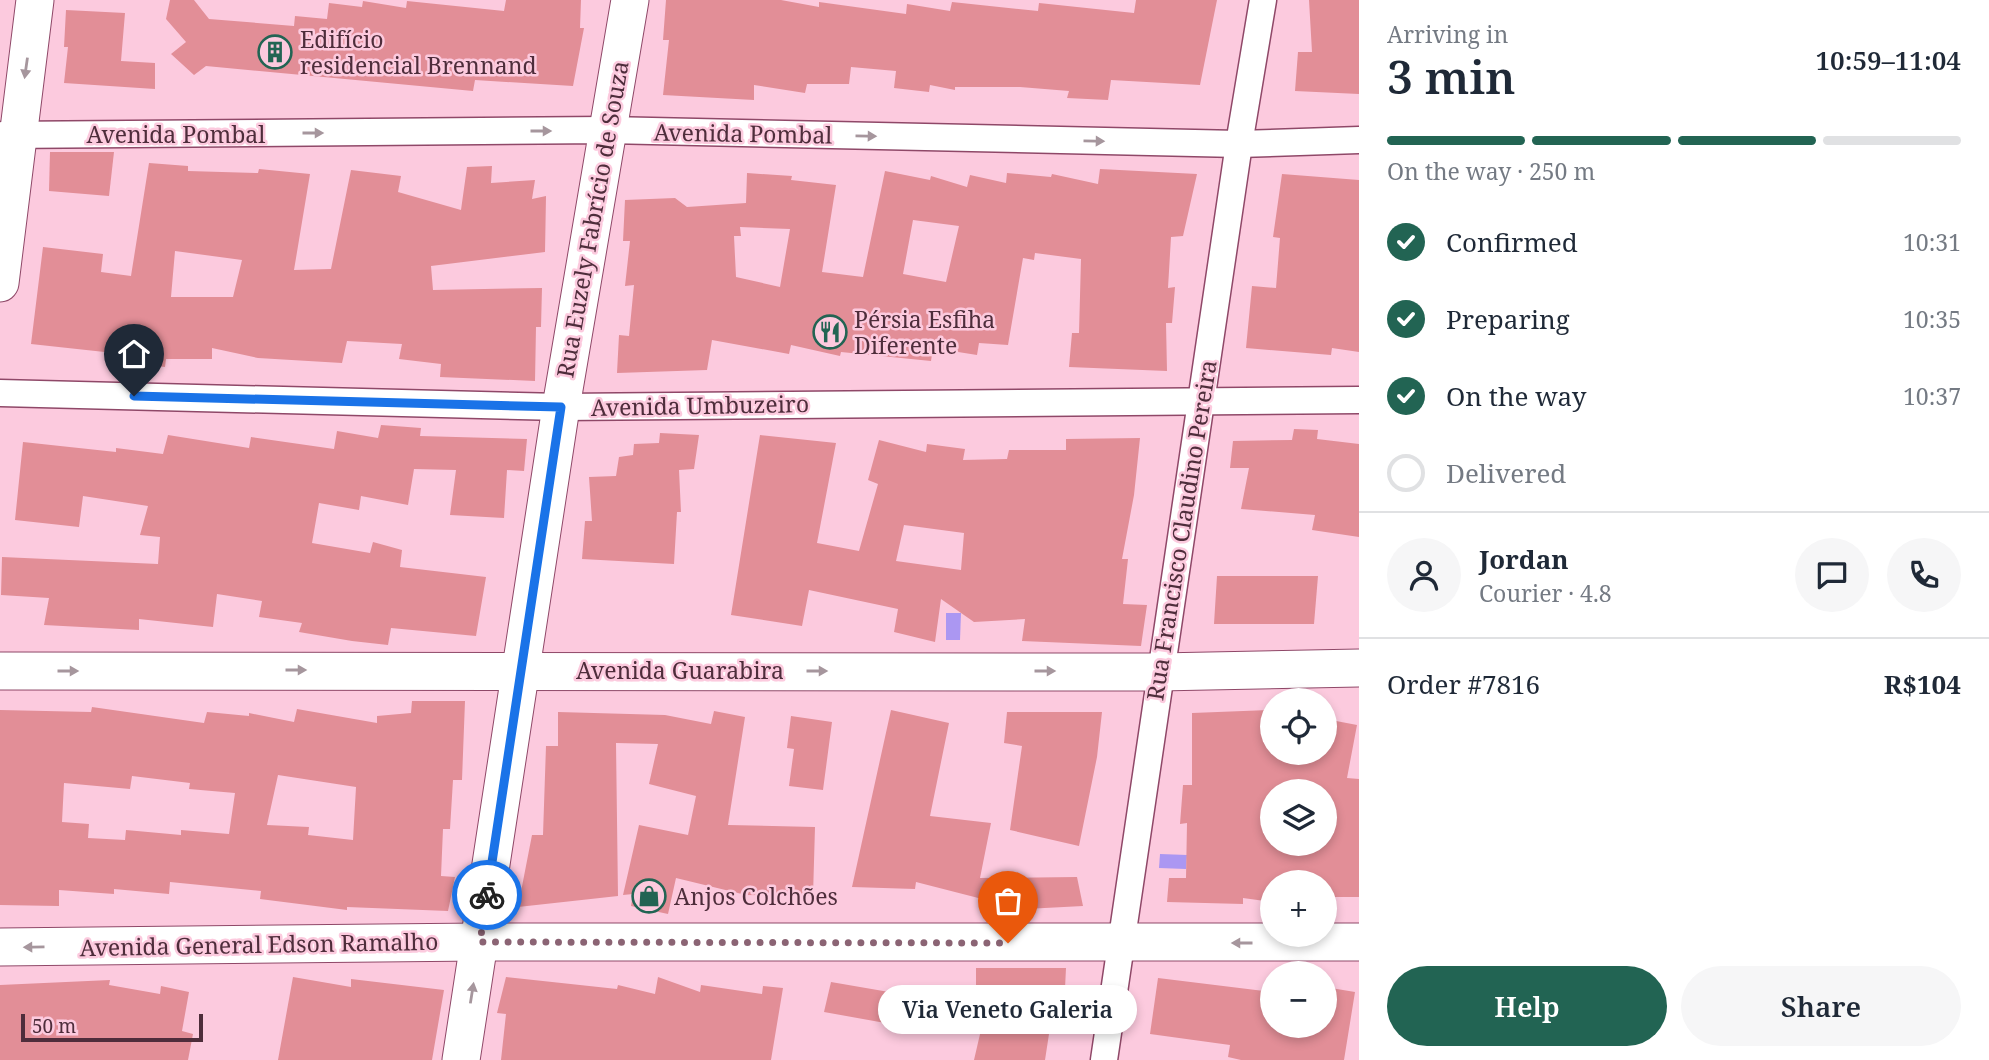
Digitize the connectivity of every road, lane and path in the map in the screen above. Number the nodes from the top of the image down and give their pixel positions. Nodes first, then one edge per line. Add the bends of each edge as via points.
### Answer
1 (35, 0) edge
2 (630, 0) edge
3 (1264, 0) edge
4 (607, 131) junction
5 (8, 135) edge
6 (1359, 140) edge
7 (1239, 144) junction
8 (0, 283) edge
9 (0, 393) edge
10 (1202, 400) junction
11 (1359, 400) edge
12 (561, 407) junction
13 (1359, 668) edge
14 (522, 670) junction
15 (0, 671) edge
16 (1159, 672) junction
17 (480, 942) junction
18 (1359, 942) edge
19 (1119, 943) junction
20 (0, 947) edge
21 (461, 1060) edge
22 (1104, 1060) edge

1 -> 5 main road
2 - 4 main road, Rua Euzely Fabrício de Souza
3 - 7 street, Rua Francisco Claudino Pereira
5 -> 4 street, Avenida Pombal
4 -> 7 street, Avenida Pombal
4 - 12 main road, Rua Euzely Fabrício de Souza
5 - 8 main road
6 - 7 street, Avenida Pombal
7 - 10 street, Rua Francisco Claudino Pereira
9 - 12 street, Avenida Umbuzeiro
10 - 11 street, Avenida Umbuzeiro
10 - 12 street, Avenida Umbuzeiro
10 - 16 street, Rua Francisco Claudino Pereira
12 - 14 main road, Rua Euzely Fabrício de Souza
13 - 16 main road, Avenida Guarabira
15 -> 14 main road, Avenida Guarabira
14 -> 16 main road, Avenida Guarabira
14 - 17 main road, Rua Euzely Fabrício de Souza
16 - 19 street, Rua Francisco Claudino Pereira
17 - 19 main road, Avenida General Edson Ramalho
17 -> 20 main road, Avenida General Edson Ramalho
21 -> 17 main road, Rua Euzely Fabrício de Souza
18 -> 19 main road, Avenida General Edson Ramalho
19 - 22 street, Rua Francisco Claudino Pereira

